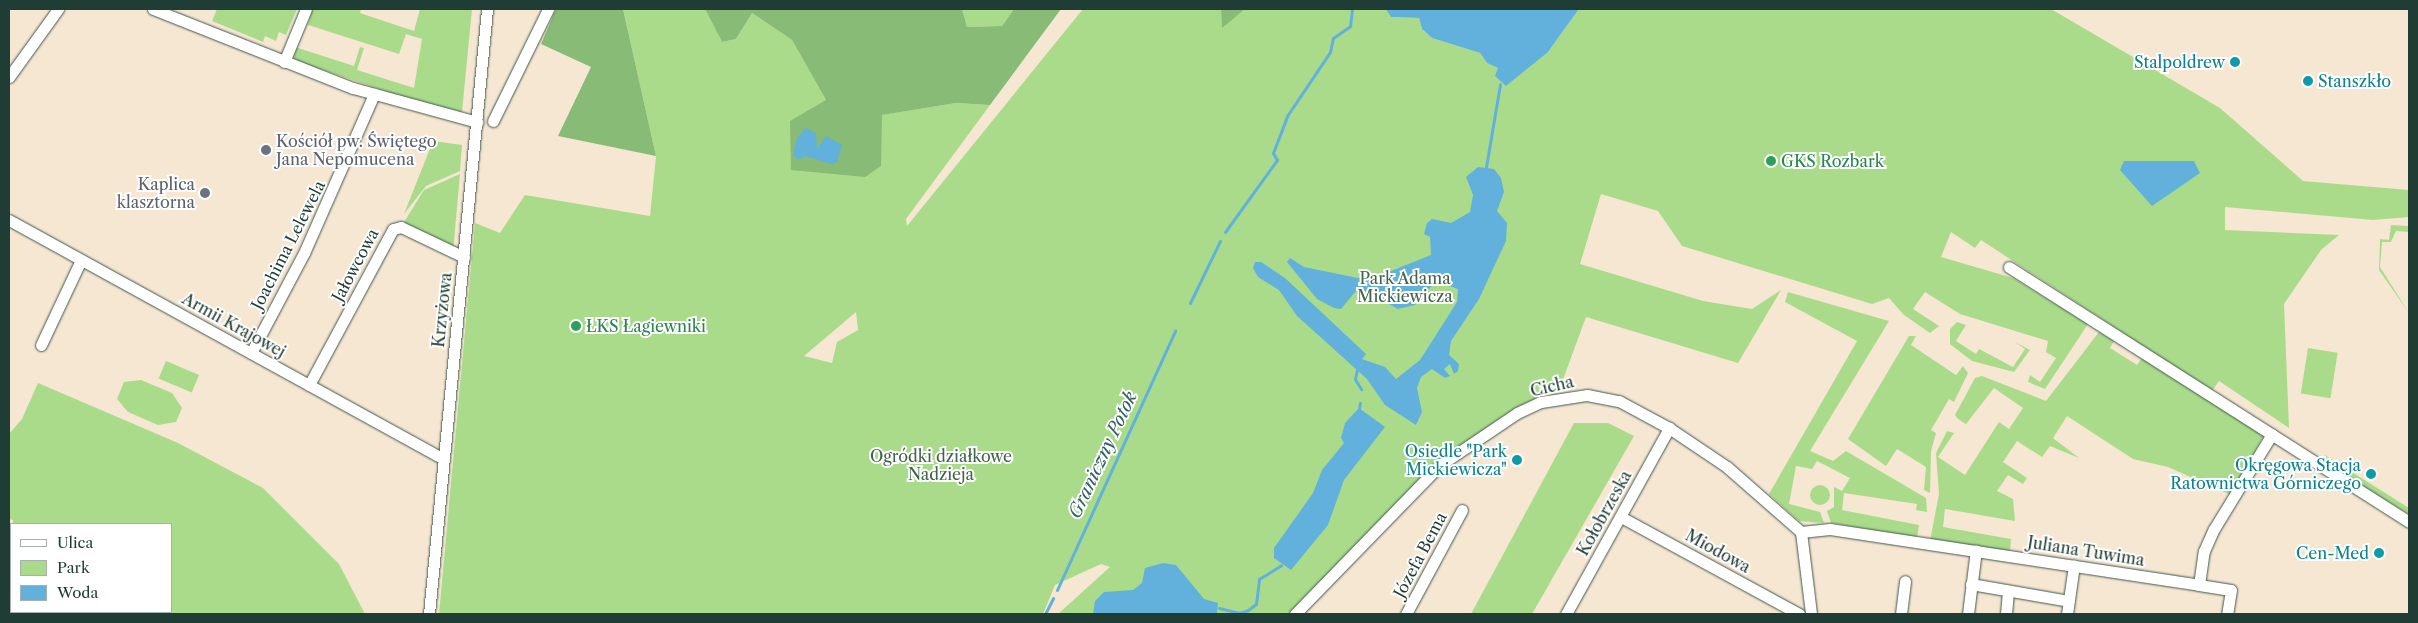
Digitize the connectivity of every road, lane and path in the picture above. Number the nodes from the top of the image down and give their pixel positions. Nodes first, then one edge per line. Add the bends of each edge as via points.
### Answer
1 (58, 9) edge
2 (153, 9) edge
3 (306, 9) edge
4 (487, 9) edge
5 (548, 9) edge
6 (284, 62) junction
7 (9, 77) edge
8 (374, 94) junction
9 (493, 121) dead end
10 (477, 122) junction
11 (9, 220) edge
12 (464, 257) junction
13 (81, 260) junction
14 (2009, 267) dead end
15 (41, 345) dead end
16 (251, 353) junction
17 (308, 385) junction
18 (1669, 428) junction
19 (2272, 434) junction
20 (444, 459) junction
21 (1462, 510) dead end
22 (1621, 517) junction
23 (2409, 522) edge
24 (1801, 532) junction
25 (1976, 550) junction
26 (2074, 565) junction
27 (1905, 581) dead end
28 (1971, 584) junction
29 (2199, 585) junction
30 (2008, 592) junction
31 (2068, 601) junction
32 (429, 614) edge
33 (1295, 614) edge
34 (1406, 614) edge
35 (1566, 614) edge
36 (1799, 614) edge
37 (1811, 614) edge
38 (1901, 614) edge
39 (1968, 614) edge
40 (2006, 614) edge
41 (2067, 614) edge
42 (2227, 614) edge

1 - 7 street
2 - 6 street
3 - 6 street
4 - 10 street, Krzyżowa
5 - 9 street
6 - 8 street
8 - 10 street
8 - 16 street, Joachima Lelewela via 320,219
10 - 12 street, Krzyżowa
11 - 13 street, Armii Krajowej
12 - 17 street, Jałowcowa via 401,227 393,229
12 - 20 street, Krzyżowa
13 - 15 street
13 - 16 street, Armii Krajowej
14 - 19 street
16 - 17 street, Armii Krajowej
17 - 20 street, Armii Krajowej
18 - 22 street, Kołobrzeska
18 - 24 street, Cicha via 1727,467
18 - 33 street, Cicha via 1619,401 1587,395 1541,402 1517,413 1440,465
19 - 23 street
19 - 29 street via 2214,529 2204,551
20 - 32 street, Krzyżowa
21 - 34 street, Józefa Bema
22 - 35 street, Kołobrzeska
22 - 36 street, Miodowa
24 - 25 street, Juliana Tuwima via 1830,528
24 - 37 street
25 - 26 street, Juliana Tuwima
25 - 28 street
26 - 29 street, Juliana Tuwima
26 - 31 street
27 - 38 street
28 - 30 street
28 - 39 street
29 - 42 street, Juliana Tuwima via 2231,590
30 - 31 street
30 - 40 street
31 - 41 street

